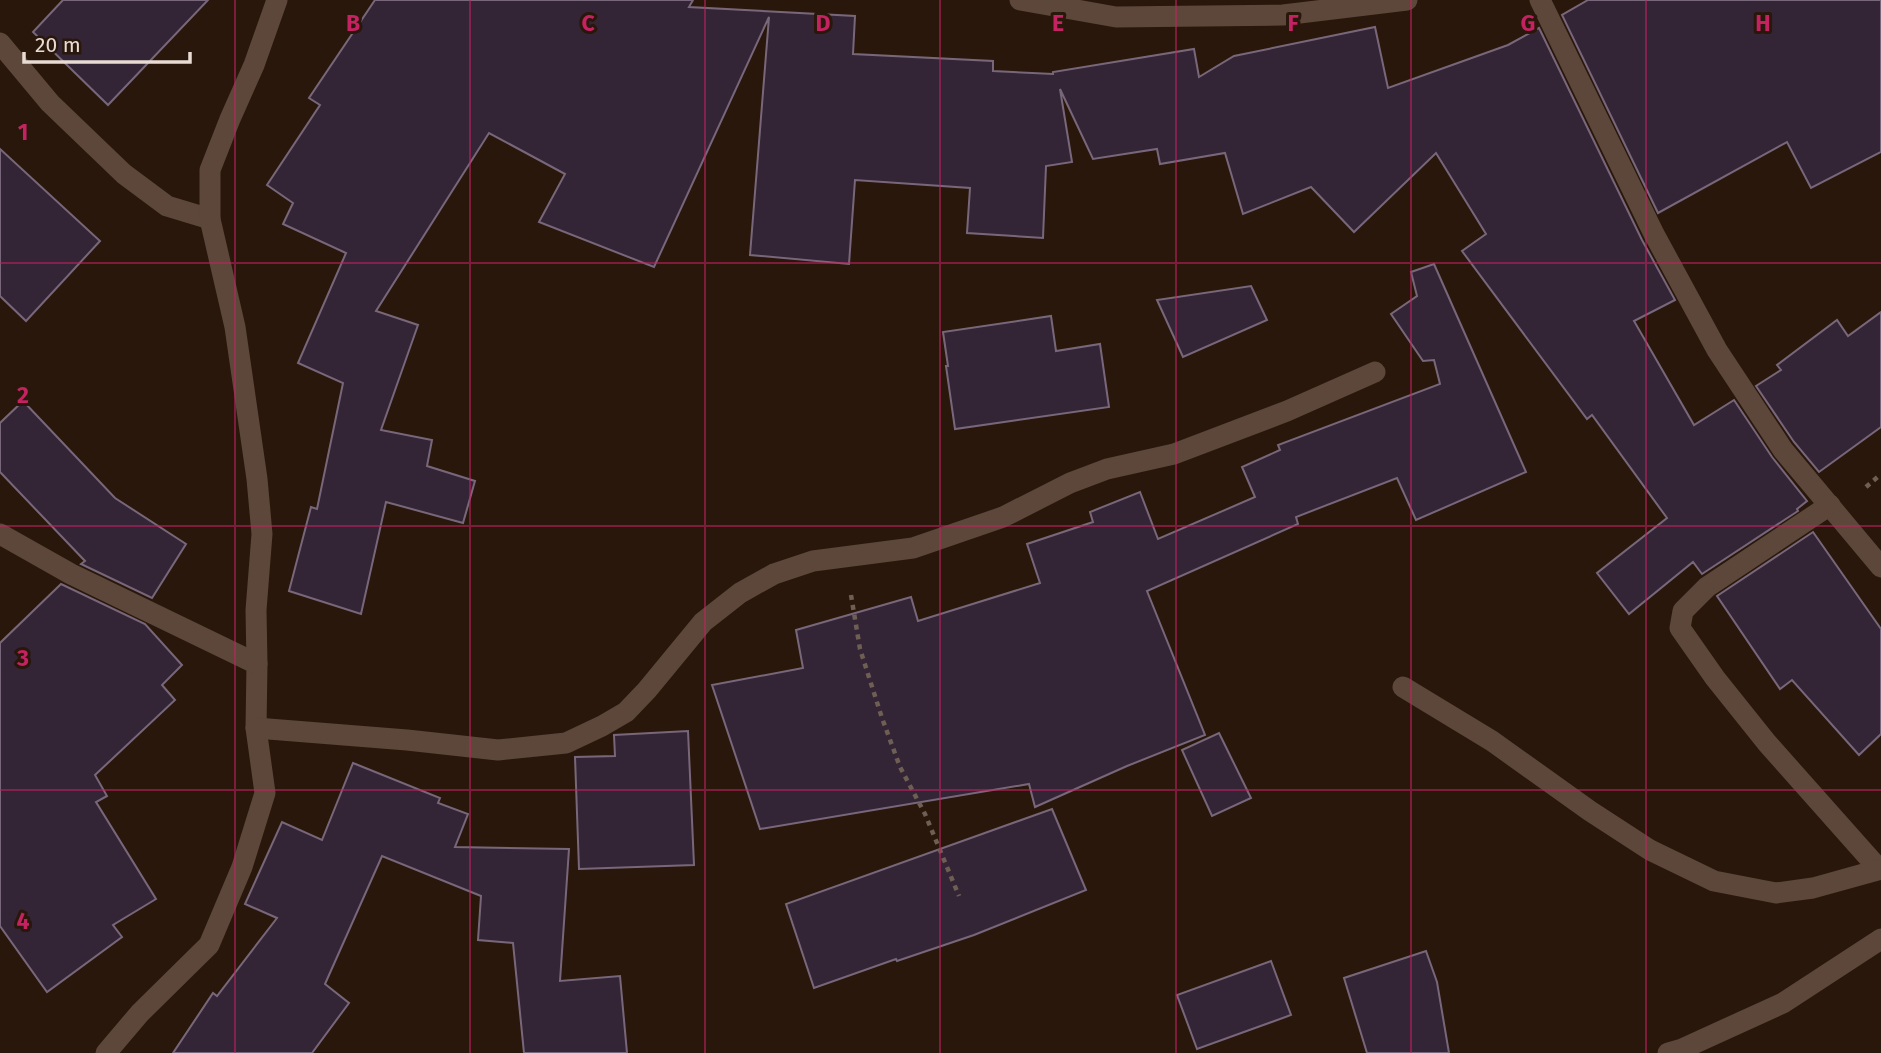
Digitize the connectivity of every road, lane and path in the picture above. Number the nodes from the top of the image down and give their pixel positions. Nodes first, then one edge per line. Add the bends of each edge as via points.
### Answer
1 (276, 0) edge
2 (1020, 0) edge
3 (1406, 0) edge
4 (1540, 0) edge
5 (0, 43) edge
6 (210, 219) junction
7 (1374, 372) dead end
8 (1830, 505) junction
9 (0, 534) edge
10 (844, 558) junction
11 (1881, 567) edge
12 (257, 664) junction
13 (1403, 687) dead end
14 (256, 728) junction
15 (1880, 869) edge
16 (959, 896) dead end
17 (1881, 939) edge
18 (106, 1053) edge
19 (1668, 1053) edge

1 - 6 street via 210,170
2 - 3 street via 1116,17 1283,15
4 - 8 street via 1654,234 1717,350 1783,450
5 - 6 street via 50,103 124,174 167,206
6 - 12 street via 235,327 257,479 262,534
7 - 10 street via 1174,454 1107,469 1070,483 1003,517 952,535 913,548
8 - 11 street
8 - 15 street via 1707,587 1683,611 1680,628 1767,743
9 - 12 street via 71,574
10 - 14 street via 813,561 774,574 740,593 703,622 626,712 566,743 498,750
10 - 16 path via 860,649 882,718
12 - 14 street
13 - 15 street via 1492,741 1650,850 1714,881 1776,893
14 - 18 street via 265,793 242,867 209,946
17 - 19 street via 1783,1003

